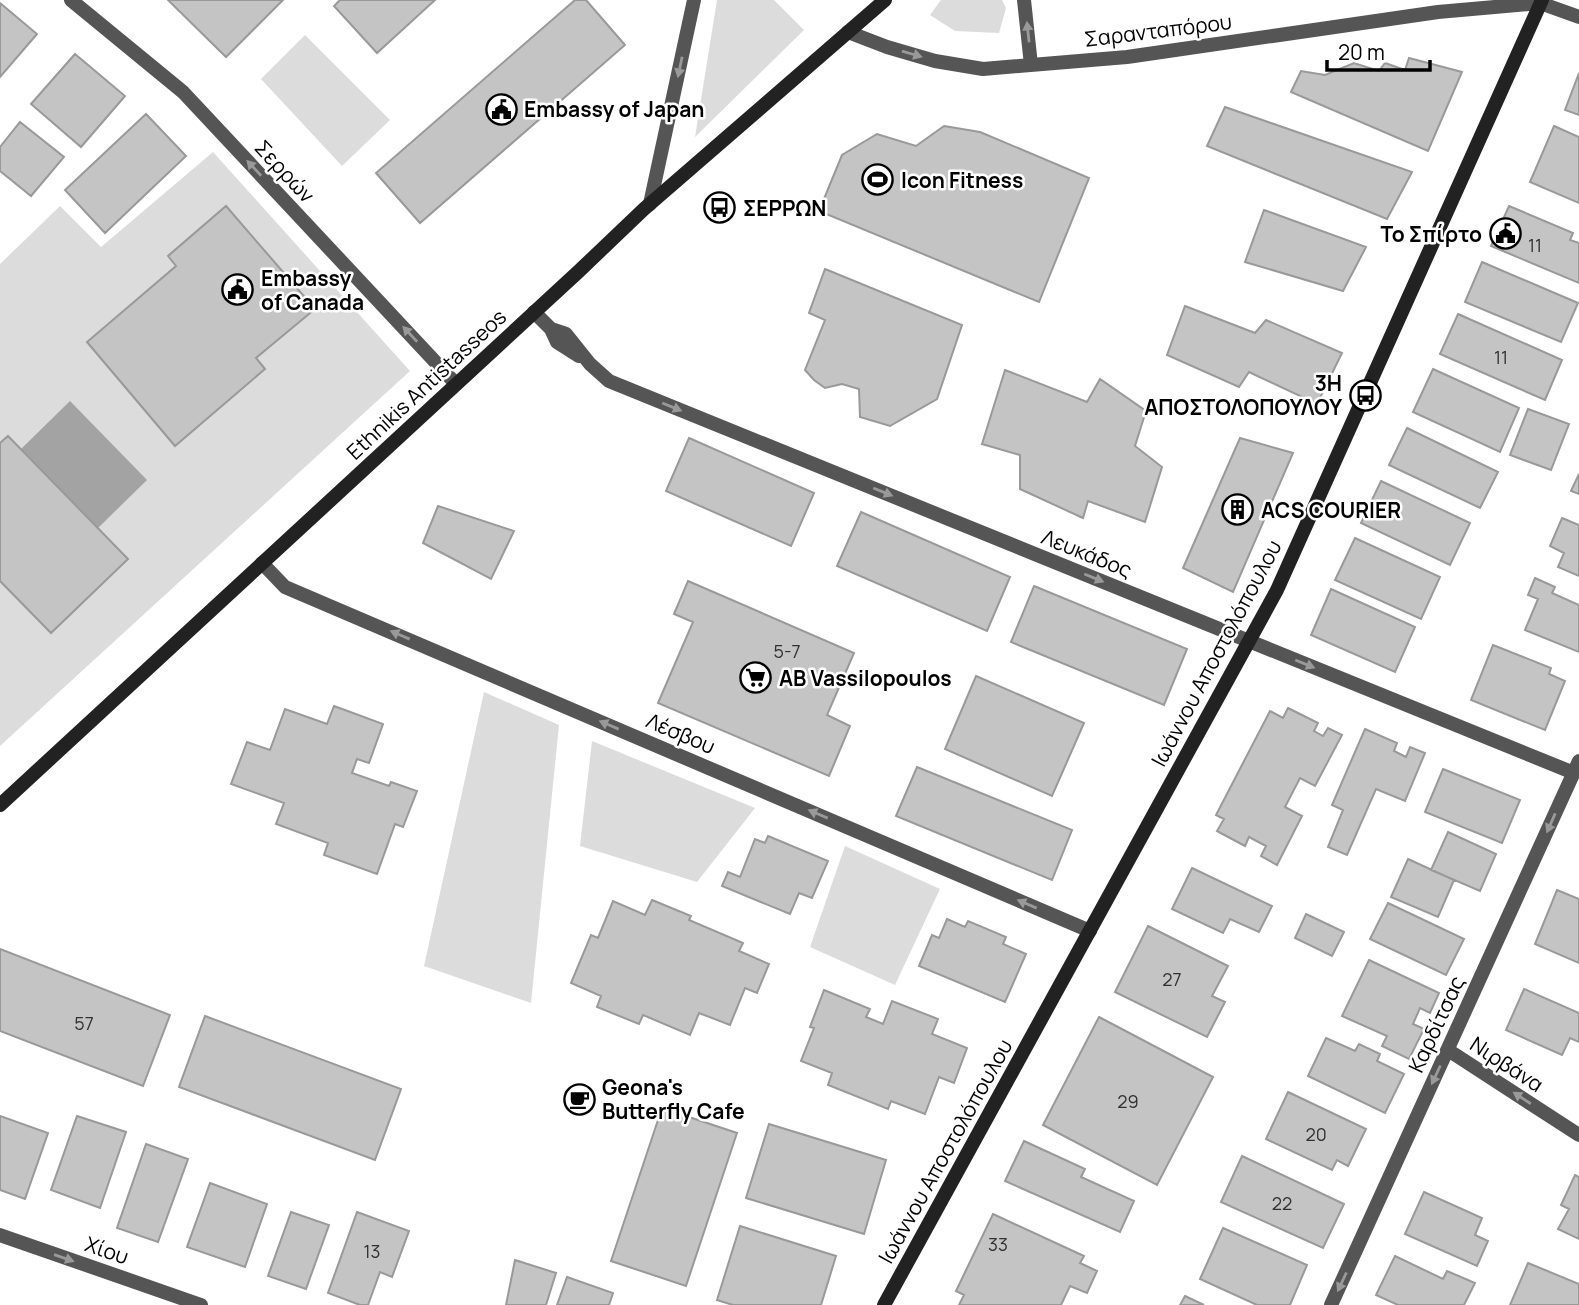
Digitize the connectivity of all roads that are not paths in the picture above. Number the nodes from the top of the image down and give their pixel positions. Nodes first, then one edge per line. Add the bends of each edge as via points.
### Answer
1 (71, 0) edge
2 (694, 0) edge
3 (885, 0) edge
4 (1024, 0) edge
5 (1541, 1) edge
6 (1579, 18) edge
7 (848, 32) junction
8 (1031, 65) junction
9 (650, 204) junction
10 (534, 313) junction
11 (456, 384) junction
12 (262, 563) junction
13 (1250, 641) junction
14 (1576, 767) edge
15 (0, 805) edge
16 (1090, 931) junction
17 (1448, 1050) junction
18 (1579, 1135) edge
19 (0, 1235) edge
20 (201, 1305) edge
21 (884, 1305) edge
22 (1331, 1305) edge

11 -> 1 street, Σερρών via 183,92
2 -> 9 street
3 - 7 street, Ethnikis Antistasseos
8 -> 4 street
5 - 6 street, Σαρανταπόρου
5 - 8 street, Σαρανταπόρου via 1127,57
5 - 13 street, Ιωάννου Αποστολόπουλου
7 -> 8 street, Σαρανταπόρου via 934,61 983,69
7 - 9 street, Ethnikis Antistasseos
9 - 10 street, Ethnikis Antistasseos
10 - 11 street, Ethnikis Antistasseos
10 -> 13 street, Λευκάδος via 566,334 609,381
11 - 12 street, Ethnikis Antistasseos
12 - 15 street, Ethnikis Antistasseos
16 -> 12 street, Λέσβου via 285,587
13 -> 14 street, Λευκάδος
13 - 16 street, Ιωάννου Αποστολόπουλου
14 -> 17 street, Καρδίτσας
16 - 21 street, Ιωάννου Αποστολόπουλου
18 -> 17 street, Νιρβάνα
17 -> 22 street, Καρδίτσας
19 -> 20 street, Χίου

